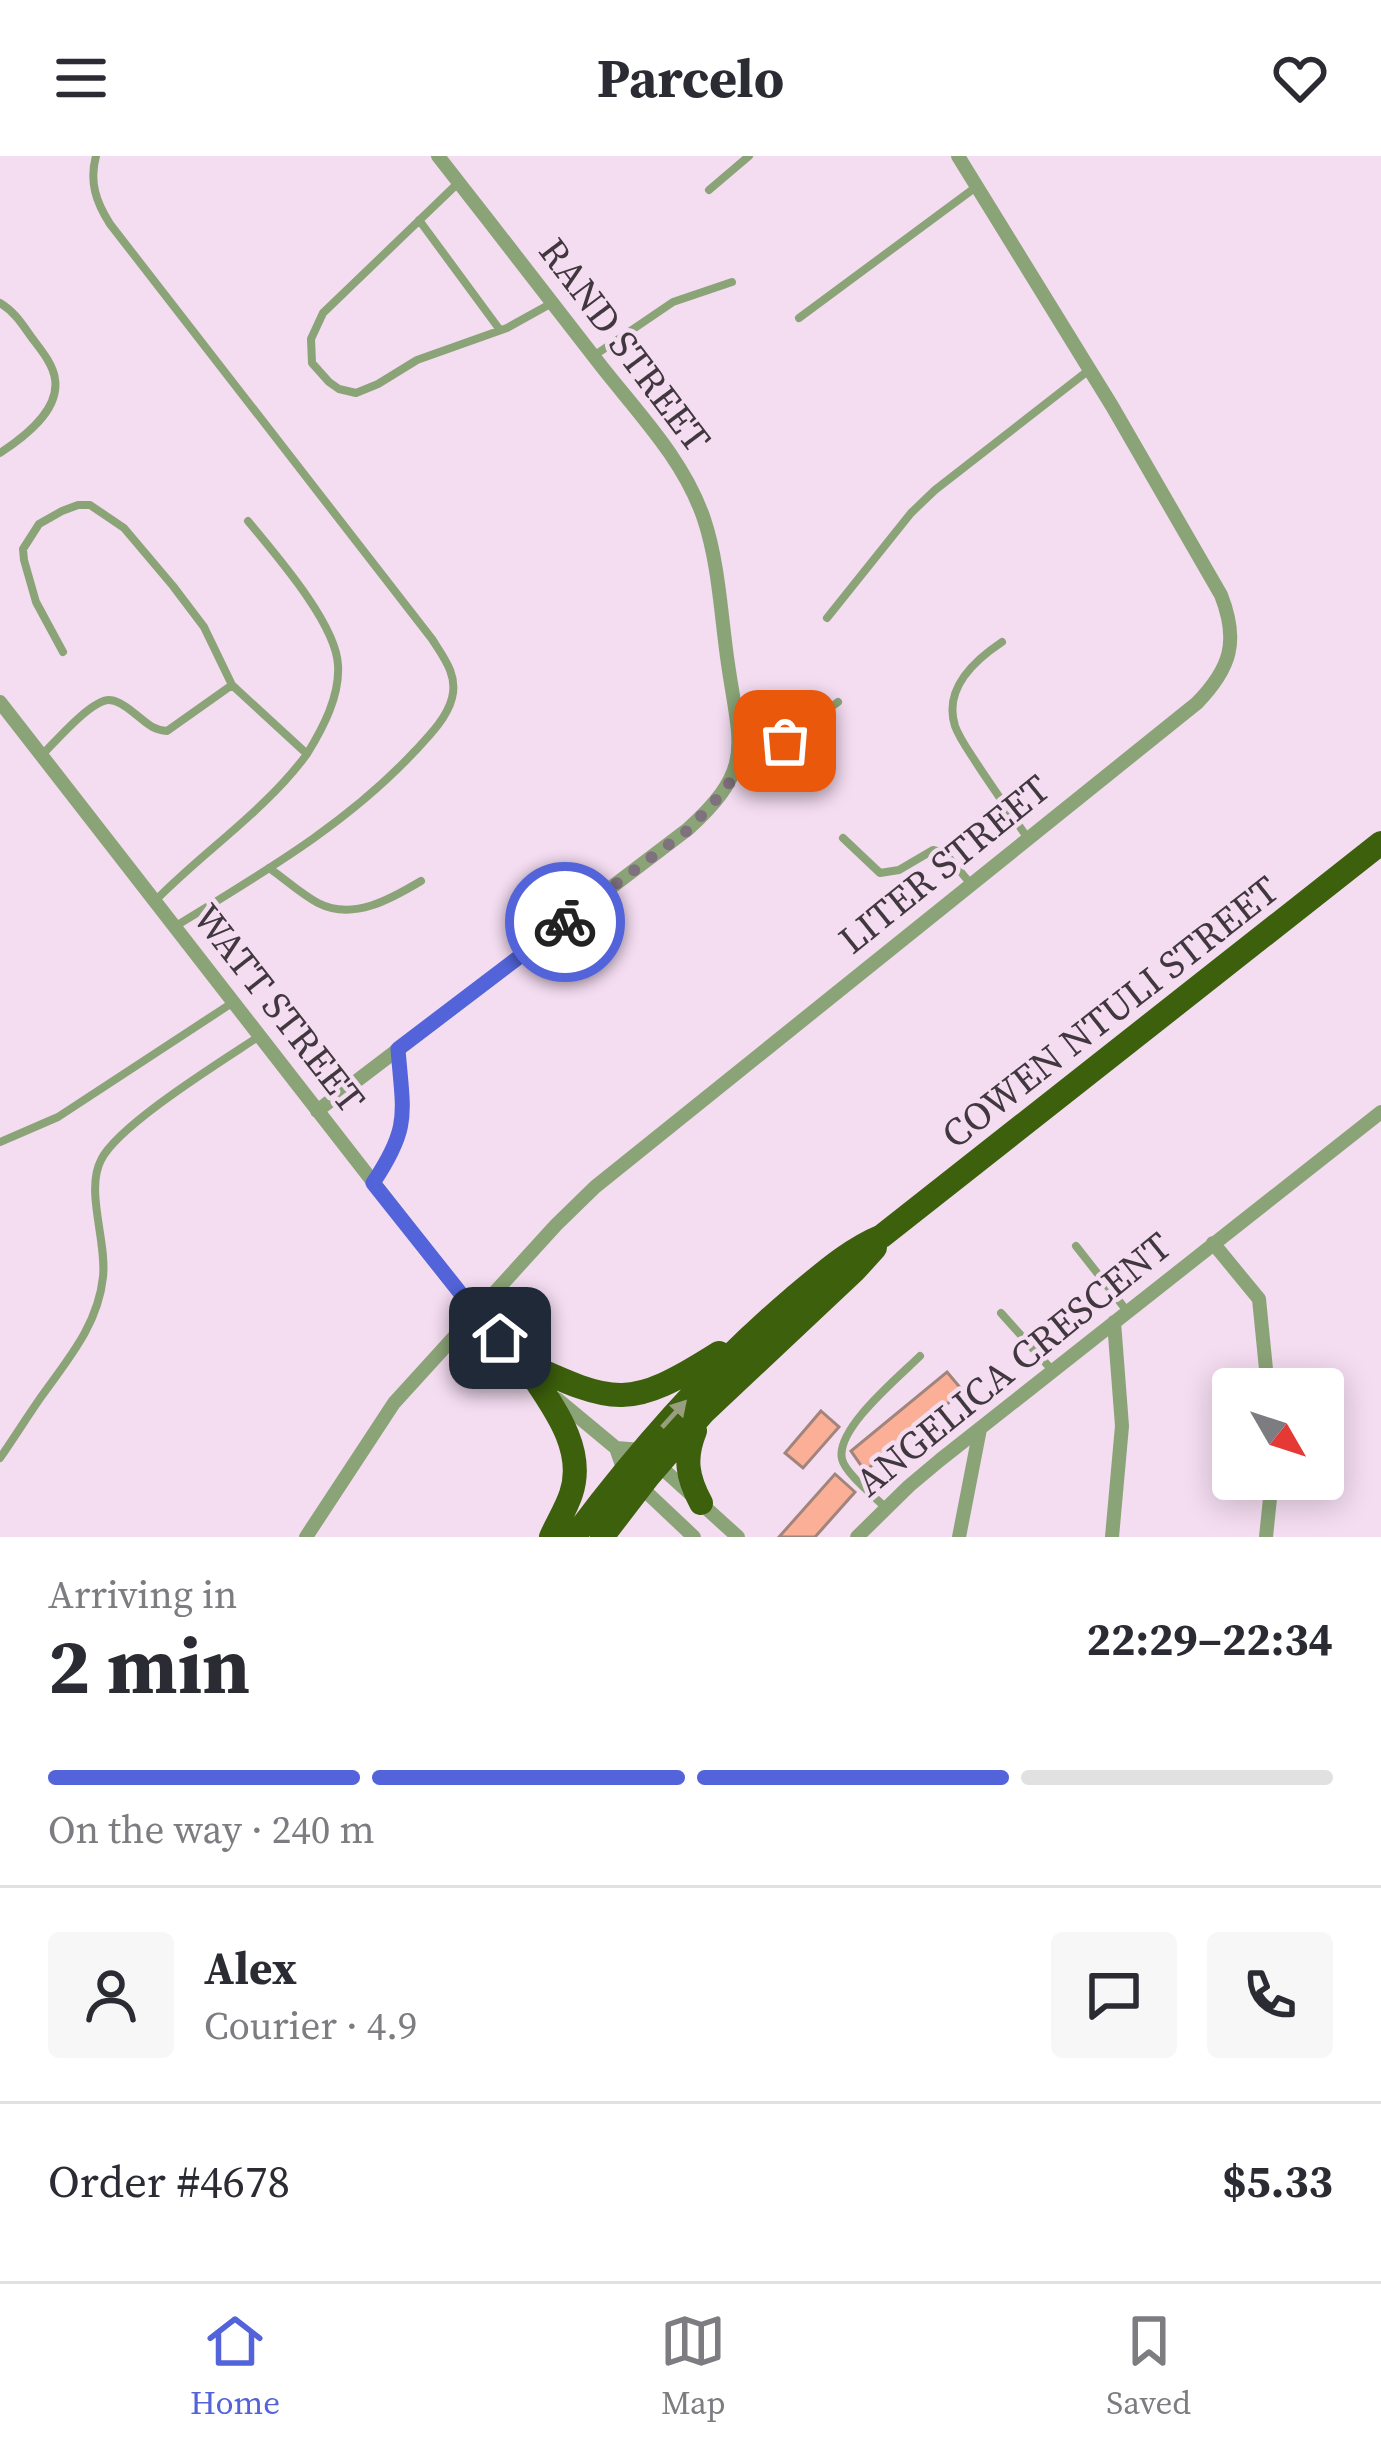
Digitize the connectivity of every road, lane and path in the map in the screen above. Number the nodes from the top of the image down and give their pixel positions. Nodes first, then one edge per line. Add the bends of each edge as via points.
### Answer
1 (97, 156) edge
2 (438, 156) edge
3 (749, 156) edge
4 (958, 156) edge
5 (458, 183) junction
6 (977, 186) junction
7 (709, 190) dead end
8 (419, 220) junction
9 (732, 282) dead end
10 (0, 303) edge
11 (552, 303) junction
12 (799, 318) dead end
13 (501, 330) junction
14 (594, 356) junction
15 (1089, 370) junction
16 (0, 453) edge
17 (248, 521) dead end
18 (826, 618) dead end
19 (1002, 642) dead end
20 (63, 652) dead end
21 (232, 685) junction
22 (0, 702) edge
23 (838, 702) dead end
24 (307, 754) junction
25 (42, 755) junction
26 (736, 768) junction
27 (843, 838) dead end
28 (1028, 838) junction
29 (1381, 843) edge
30 (269, 868) junction
31 (421, 880) dead end
32 (971, 884) junction
33 (156, 900) junction
34 (175, 927) junction
35 (233, 1002) junction
36 (260, 1036) junction
37 (398, 1049) junction
38 (316, 1111) junction
39 (1381, 1112) edge
40 (0, 1142) edge
41 (373, 1183) junction
42 (882, 1236) junction
43 (1213, 1243) junction
44 (1076, 1246) dead end
45 (1001, 1313) dead end
46 (477, 1314) junction
47 (1120, 1317) junction
48 (759, 1327) junction
49 (920, 1356) dead end
50 (524, 1364) junction
51 (1266, 1368) edge
52 (1052, 1370) junction
53 (704, 1412) junction
54 (980, 1429) junction
55 (651, 1457) junction
56 (0, 1458) edge
57 (626, 1469) junction
58 (1270, 1500) edge
59 (701, 1503) junction
60 (886, 1508) junction
61 (306, 1537) edge
62 (551, 1537) edge
63 (574, 1537) edge
64 (602, 1537) edge
65 (694, 1537) edge
66 (737, 1537) edge
67 (856, 1537) edge
68 (959, 1537) edge
69 (1112, 1537) edge
70 (1266, 1537) edge

1 - 30 lane via 93,187 110,224 453,674 452,702 416,750 374,792
2 - 5 street, RAND STREET
3 - 7 lane
4 - 6 street, LITER STREET
5 - 8 lane
5 - 11 street, RAND STREET
6 - 12 lane
6 - 15 street, LITER STREET
8 - 13 lane
8 - 13 lane via 323,313 311,339 318,372 339,389 363,392 417,360
9 - 14 lane via 673,302
10 - 16 lane via 15,313 56,381 41,418
11 - 13 lane
11 - 14 street, RAND STREET
14 - 26 street, RAND STREET via 680,469 705,521 736,719
15 - 18 lane via 934,490
15 - 28 street, LITER STREET via 1221,595 1231,647 1197,703
17 - 24 lane via 311,604 338,658 334,695
19 - 28 lane via 962,680 953,712 969,752
20 - 21 lane via 36,602 23,549 39,524 90,505 124,528 173,586
21 - 24 lane
21 - 25 lane via 167,731 105,700
22 - 25 street, WATT STREET
23 - 26 lane
24 - 33 lane
25 - 33 street, WATT STREET
26 - 37 street via 688,830
27 - 32 lane via 880,873 932,850
28 - 32 street, LITER STREET
29 - 42 highway, COWEN NTULI STREET
30 - 31 lane via 334,908 372,906
30 - 34 lane
32 - 46 street, LITER STREET via 595,1187
33 - 34 street, WATT STREET
34 - 35 street, WATT STREET
35 - 36 street, WATT STREET
35 - 40 lane via 58,1117
36 - 38 street, WATT STREET
36 - 56 lane via 102,1156 95,1174 104,1274 95,1314
37 - 38 street
37 - 41 lane via 402,1129
38 - 41 street, WATT STREET
39 - 43 street, ANGELICA CRESCENT
41 - 46 street, WATT STREET
42 - 48 highway, COWEN NTULI STREET
42 - 53 highway, COWEN NTULI STREET
43 - 47 street, ANGELICA CRESCENT
43 - 51 street, ANGELICA CRESCENT via 1259,1299
44 - 47 lane
45 - 52 lane
46 - 50 street, WATT STREET
46 - 61 street, LITER STREET via 394,1403
47 - 52 street, ANGELICA CRESCENT
47 - 69 street via 1121,1462
48 - 50 highway via 637,1394 590,1392
55 -> 48 highway, COWEN NTULI STREET via 694,1391
49 - 60 lane via 851,1427 842,1452 844,1466
50 - 57 street, WATT STREET
50 - 62 highway via 567,1431 574,1466 572,1492
52 - 54 street, ANGELICA CRESCENT
53 - 55 highway, COWEN NTULI STREET
53 - 59 highway via 686,1464
54 - 60 street, ANGELICA CRESCENT
54 - 68 street
55 - 57 highway, COWEN NTULI STREET
55 - 57 street
55 - 59 street
57 - 63 highway, COWEN NTULI STREET
57 - 64 highway, COWEN NTULI STREET
57 - 65 street, WATT STREET
58 - 70 street
59 - 66 street
60 - 67 street, ANGELICA CRESCENT

